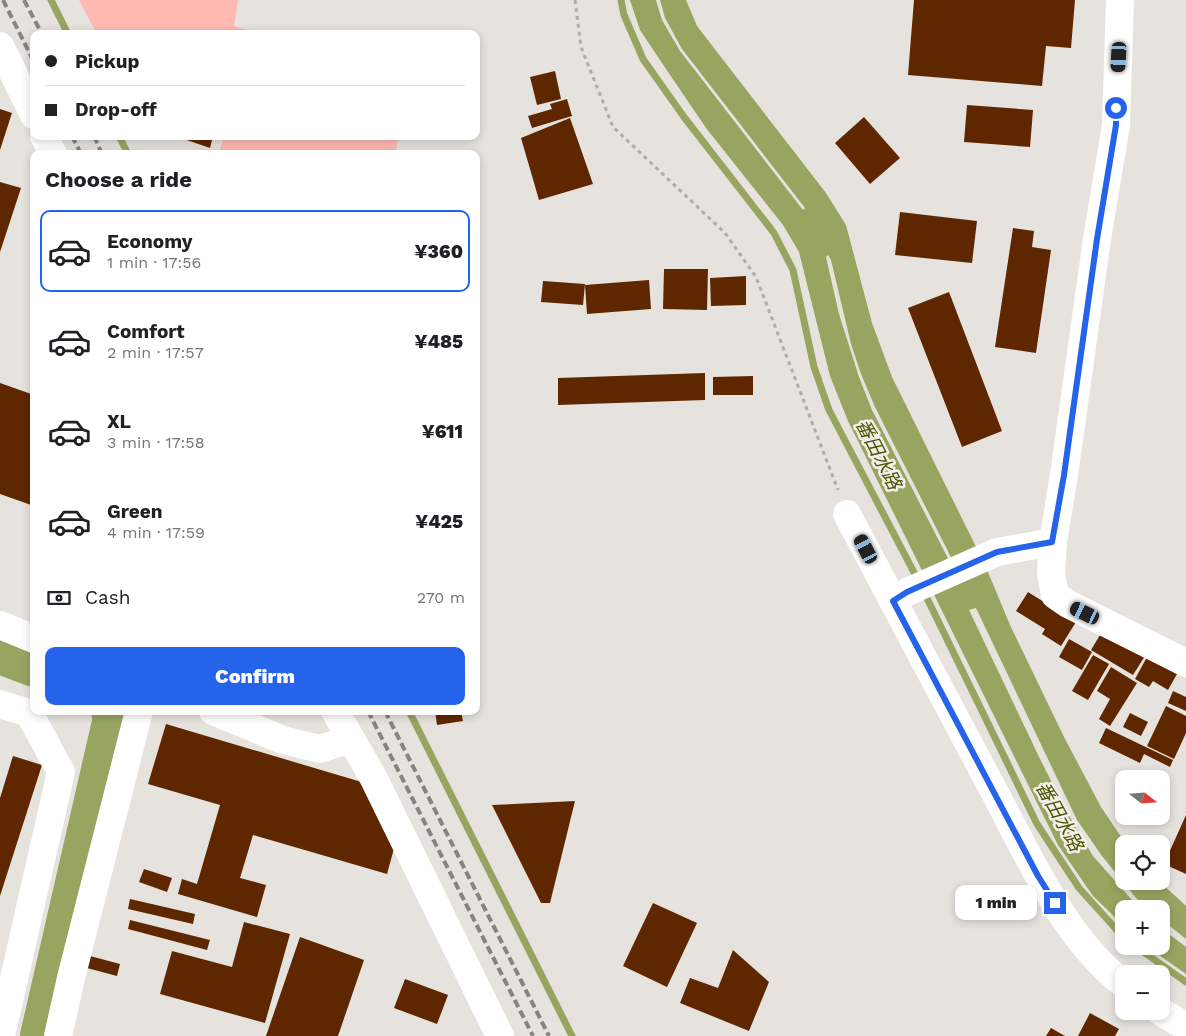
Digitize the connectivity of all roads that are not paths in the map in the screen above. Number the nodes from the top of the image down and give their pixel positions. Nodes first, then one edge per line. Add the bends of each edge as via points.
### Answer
1 (1120, 0) edge
2 (0, 46) edge
3 (30, 107) edge
4 (847, 514) road end
5 (1052, 542) junction
6 (900, 596) junction
7 (0, 625) edge
8 (30, 637) edge
9 (1186, 662) edge
10 (0, 704) edge
11 (30, 715) edge
12 (30, 715) edge
13 (138, 715) edge
14 (223, 715) edge
15 (337, 715) edge
16 (350, 739) junction
17 (1115, 978) edge
18 (1170, 1017) edge
19 (1186, 1027) edge
20 (1, 1036) edge
21 (58, 1036) edge
22 (500, 1036) edge

1 - 5 street via 1116,125
2 - 3 street
4 - 6 street
5 - 6 street via 997,552
5 - 9 street via 1050,574 1055,595
6 - 17 street via 1038,876 1072,929
7 - 8 street
10 - 11 street
12 - 20 street via 61,772
13 - 21 street
14 - 16 street via 283,740 320,749
15 - 16 street
16 - 22 street via 374,776
18 - 19 street

